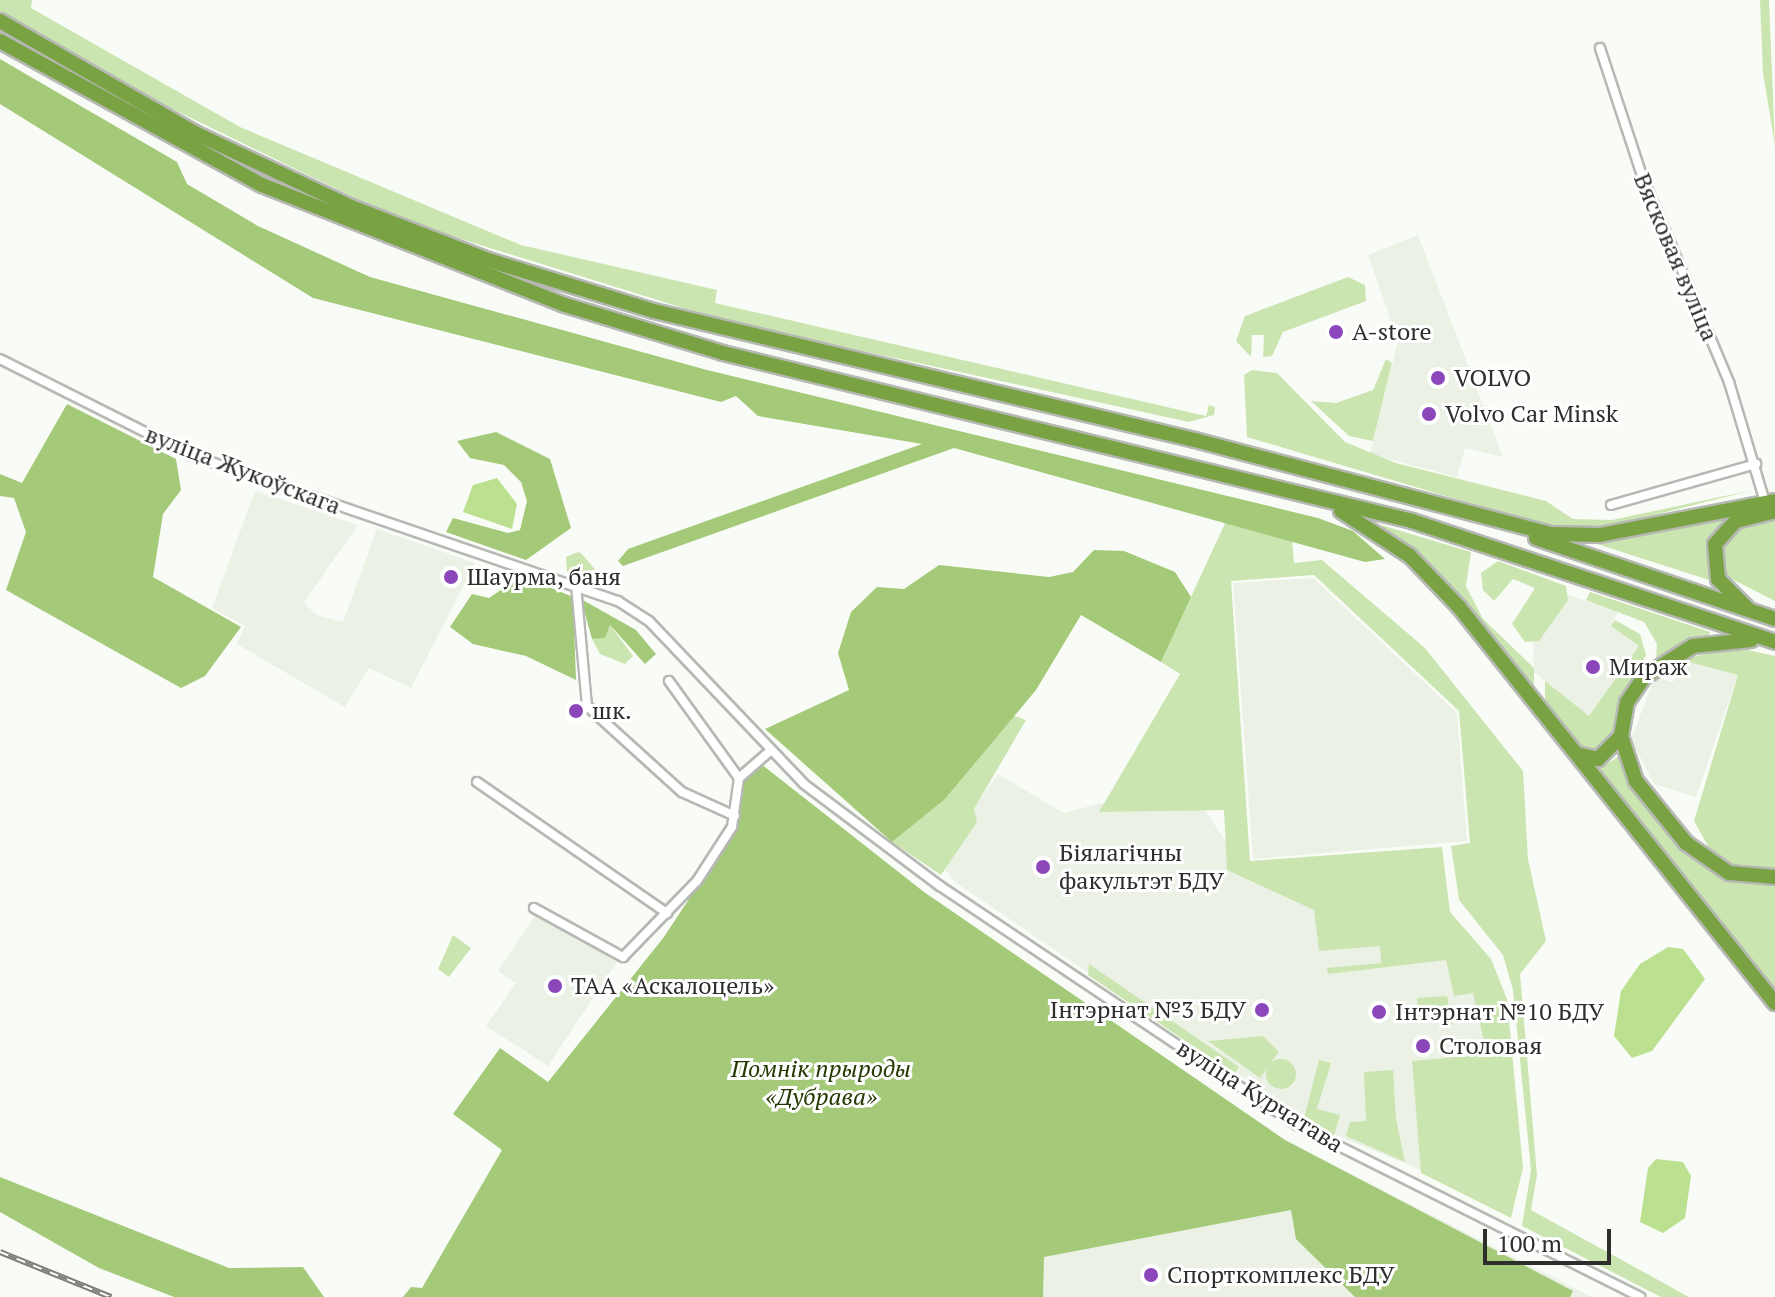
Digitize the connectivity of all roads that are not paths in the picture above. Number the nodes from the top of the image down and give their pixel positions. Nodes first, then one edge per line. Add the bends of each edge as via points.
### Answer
1 (0, 21) edge
2 (0, 41) edge
3 (1600, 48) dead end
4 (0, 359) edge
5 (1757, 467) junction
6 (1317, 499) junction
7 (1611, 505) dead end
8 (1771, 507) edge
9 (1487, 521) junction
10 (576, 585) junction
11 (1754, 613) junction
12 (1775, 619) edge
13 (649, 621) joint
14 (1775, 642) edge
15 (669, 681) dead end
16 (1621, 736) junction
17 (770, 751) junction
18 (1576, 754) junction
19 (739, 778) junction
20 (477, 782) dead end
21 (735, 816) junction
22 (1775, 877) edge
23 (534, 908) dead end
24 (667, 913) junction
25 (1775, 1003) edge
26 (1640, 1297) edge

1 - 9 highway via 195,133 354,208 488,260 654,311 1195,440
2 - 6 highway via 224,166 505,285 723,353
3 - 5 street, Вясковая вуліца
4 - 10 street, вуліца Жукоўскага via 170,447
5 - 7 street
5 - 8 street, Вясковая вуліца
6 - 14 highway via 1515,553
6 - 18 highway via 1418,564
8 - 9 highway via 1589,537
8 - 11 highway via 1728,526 1712,556 1724,587
9 - 11 highway
10 - 13 street, вуліца Жукоўскага
10 - 21 street via 587,706 682,792
11 - 12 highway
13 - 17 street, вуліца Курчатава
14 - 16 highway via 1723,638 1676,655 1636,688
15 - 19 street
16 - 18 highway via 1598,759
16 - 22 highway via 1636,781 1686,843 1729,873
17 - 19 street
17 - 26 street, вуліца Курчатава via 831,807 940,886 1297,1125
18 - 25 highway
19 - 21 street
20 - 24 street
21 - 24 street via 697,881
23 - 24 street via 623,957

